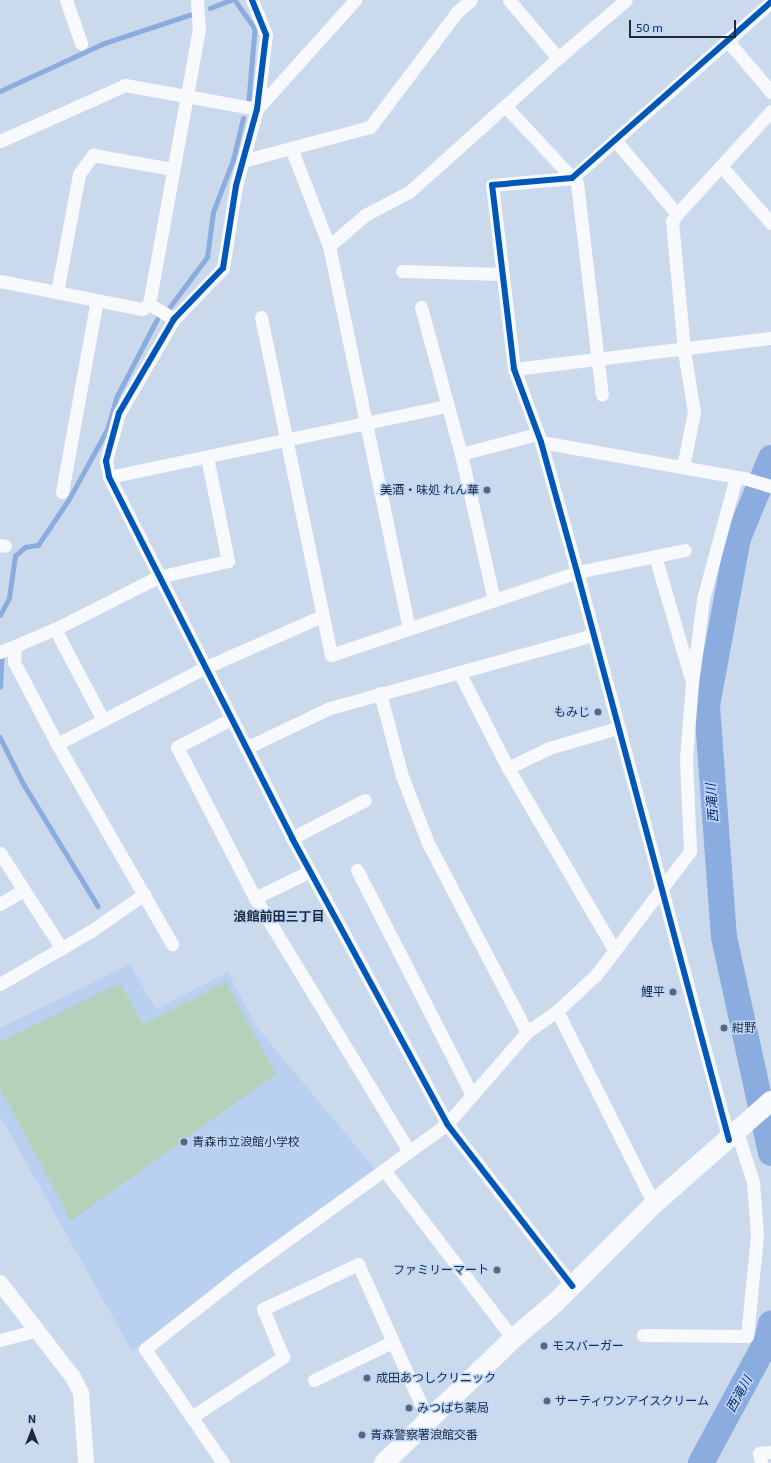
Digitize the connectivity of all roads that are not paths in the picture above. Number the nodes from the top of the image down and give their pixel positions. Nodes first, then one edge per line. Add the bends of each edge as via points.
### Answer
1 (66, 0) edge
2 (197, 0) edge
3 (252, 0) edge
4 (355, 0) edge
5 (471, 0) edge
6 (509, 0) edge
7 (626, 0) edge
8 (771, 2) edge
9 (727, 40) junction
10 (81, 43) dead end
11 (558, 58) junction
12 (771, 92) edge
13 (184, 98) junction
14 (505, 106) junction
15 (257, 109) junction
16 (771, 110) edge
17 (615, 140) junction
18 (0, 141) edge
19 (291, 148) junction
20 (246, 160) junction
21 (721, 166) junction
22 (172, 169) junction
23 (572, 178) junction
24 (677, 214) junction
25 (771, 223) edge
26 (329, 246) junction
27 (402, 271) dead end
28 (502, 274) junction
29 (0, 281) edge
30 (57, 292) junction
31 (97, 300) junction
32 (149, 304) junction
33 (421, 307) dead end
34 (261, 317) dead end
35 (174, 319) junction
36 (771, 338) edge
37 (684, 350) junction
38 (599, 360) junction
39 (514, 369) junction
40 (602, 395) dead end
41 (446, 406) junction
42 (366, 424) junction
43 (539, 438) junction
44 (286, 441) junction
45 (460, 454) junction
46 (207, 457) junction
47 (683, 467) junction
48 (109, 477) junction
49 (740, 478) junction
50 (770, 486) edge
51 (62, 492) dead end
52 (685, 550) dead end
53 (655, 556) junction
54 (577, 572) junction
55 (158, 577) junction
56 (494, 600) junction
57 (322, 616) junction
58 (55, 629) junction
59 (409, 629) junction
60 (594, 635) junction
61 (7, 649) edge
62 (204, 668) junction
63 (459, 672) junction
64 (692, 684) junction
65 (380, 693) junction
66 (231, 719) junction
67 (103, 720) junction
68 (617, 728) junction
69 (57, 744) junction
70 (246, 748) junction
71 (508, 768) junction
72 (365, 800) dead end
73 (292, 838) junction
74 (0, 853) edge
75 (357, 870) dead end
76 (310, 871) junction
77 (663, 888) junction
78 (22, 891) junction
79 (144, 894) junction
80 (255, 898) junction
81 (0, 904) edge
82 (172, 944) dead end
83 (613, 948) junction
84 (62, 949) junction
85 (0, 984) edge
86 (557, 1011) junction
87 (527, 1032) junction
88 (472, 1095) junction
89 (771, 1101) edge
90 (448, 1124) junction
91 (739, 1131) junction
92 (410, 1151) junction
93 (384, 1170) junction
94 (654, 1204) junction
95 (0, 1283) edge
96 (572, 1286) junction
97 (37, 1330) junction
98 (643, 1335) dead end
99 (513, 1339) junction
100 (0, 1340) edge
101 (392, 1342) junction
102 (314, 1380) dead end
103 (192, 1416) junction
104 (428, 1420) junction
105 (771, 1452) edge
106 (86, 1463) edge
107 (223, 1463) edge
108 (384, 1463) edge
109 (761, 1463) edge

1 - 10 street
2 - 13 street via 199,30
3 - 15 street via 266,35
4 - 15 street
5 - 19 street via 457,12 370,127
6 - 11 street
7 - 11 street
8 - 9 street
9 - 12 street
9 - 17 street
11 - 14 street
13 - 15 street
13 - 18 street via 125,85
13 - 22 street
14 - 23 street
14 - 26 street via 409,192 365,216
15 - 20 street via 249,132
16 - 21 street
17 - 23 street
17 - 24 street
19 - 20 street
19 - 26 street
20 - 35 street via 236,186 223,268
21 - 24 street
21 - 25 street
22 - 30 street via 93,155 78,174
22 - 32 street
23 - 28 street via 492,185
23 - 38 street via 577,183
24 - 37 street via 672,221
26 - 42 street
27 - 28 street
28 - 39 street
29 - 30 street
30 - 31 street
31 - 32 street via 142,309
31 - 51 street
32 - 35 street
33 - 41 street
34 - 44 street
35 - 48 street via 119,413 106,460
36 - 37 street
37 - 38 street
37 - 47 street via 694,412
38 - 39 street
38 - 40 street
39 - 43 street
41 - 42 street
41 - 45 street
42 - 44 street
42 - 59 street
43 - 45 street
43 - 47 street
43 - 54 street
44 - 46 street
44 - 57 street
45 - 56 street
46 - 48 street
46 - 55 street via 228,561
47 - 49 street
48 - 55 street
49 - 50 street
49 - 64 street via 703,599
52 - 53 street
53 - 54 street
53 - 64 street
54 - 56 street
54 - 60 street
55 - 58 street
55 - 62 street
56 - 59 street
57 - 59 street via 331,655
57 - 62 street
58 - 61 street
58 - 67 street
60 - 63 street
60 - 68 street
61 - 69 street
62 - 66 street
62 - 67 street
63 - 65 street
63 - 71 street
64 - 77 street via 686,758 690,851
65 - 70 street via 330,708
65 - 87 street via 402,776 428,843
66 - 70 street
66 - 80 street via 178,747
67 - 69 street
68 - 71 street via 549,748
68 - 77 street
69 - 79 street
70 - 73 street
71 - 83 street
72 - 73 street
73 - 76 street
74 - 78 street
75 - 88 street
76 - 80 street
76 - 90 street
77 - 83 street
77 - 91 street
78 - 81 street
78 - 84 street
79 - 82 street
79 - 84 street
80 - 92 street
83 - 86 street via 596,974
84 - 85 street
86 - 87 street
86 - 94 street
87 - 88 street
88 - 90 street
89 - 91 main road
90 - 92 street
90 - 96 street
91 - 94 main road
91 - 98 street via 753,1182 756,1235 747,1336
92 - 93 street
93 - 99 street
93 - 103 street via 239,1275 146,1349
94 - 96 main road
95 - 97 street
96 - 99 main road
97 - 100 street
97 - 106 street via 63,1361 80,1393
99 - 104 main road
101 - 102 street
101 - 103 street via 358,1264 263,1309 283,1356
101 - 104 street
103 - 107 street
104 - 108 main road
105 - 109 street via 759,1454

